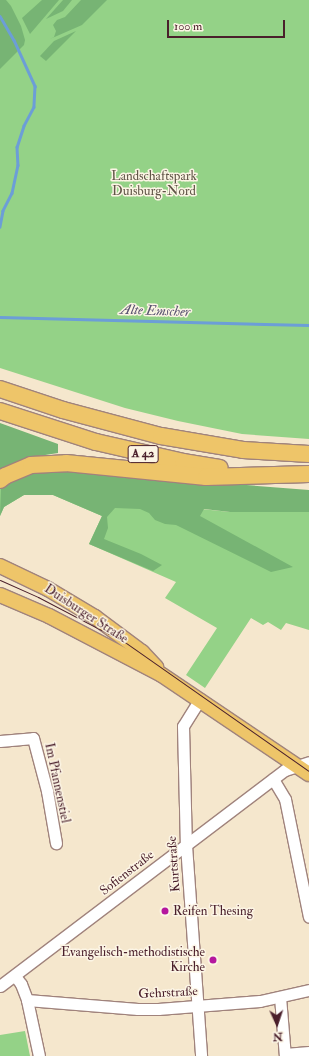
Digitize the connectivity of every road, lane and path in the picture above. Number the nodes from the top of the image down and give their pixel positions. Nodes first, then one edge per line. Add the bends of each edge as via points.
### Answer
1 (0, 389) edge
2 (0, 411) edge
3 (309, 454) edge
4 (309, 474) edge
5 (291, 475) junction
6 (0, 480) edge
7 (0, 566) edge
8 (0, 595) edge
9 (162, 675) junction
10 (200, 700) junction
11 (0, 741) edge
12 (309, 762) edge
13 (295, 766) junction
14 (309, 774) edge
15 (273, 779) junction
16 (56, 843) dead end
17 (186, 845) junction
18 (309, 917) edge
19 (15, 976) junction
20 (0, 982) edge
21 (0, 986) edge
22 (309, 990) edge
23 (280, 997) junction
24 (27, 1000) junction
25 (198, 1006) junction
26 (309, 1052) edge
27 (285, 1055) edge
28 (39, 1056) edge
29 (201, 1056) edge

1 - 3 highway, A 42 via 63,410 161,436 243,450
2 - 5 highway, A 42 via 138,453 244,472
4 - 5 highway, A 42
5 - 6 highway via 206,477 66,463 31,466
7 - 9 main road, Duisburger Straße via 48,589 95,617 142,652
8 - 9 main road, Duisburger Straße via 49,616
9 - 10 main road, Duisburger Straße
10 - 13 main road, Duisburger Straße
10 - 17 street, Kurtstraße via 183,726
11 - 16 street, Im Pfannenstiel via 33,738
12 - 13 street, Sofienstraße
13 - 14 main road, Duisburger Straße
13 - 15 street, Sofienstraße
15 - 17 street, Sofienstraße
15 - 18 street via 285,799
17 - 19 street, Sofienstraße
17 - 25 street, Kurtstraße
19 - 20 street, Sofienstraße
19 - 21 street, Sofienstraße
19 - 24 street
22 - 23 street, Gehrstraße
23 - 25 street, Gehrstraße
23 - 27 street
24 - 25 street, Gehrstraße via 138,1009
24 - 28 street
25 - 29 street, Kurtstraße
26 - 27 street

